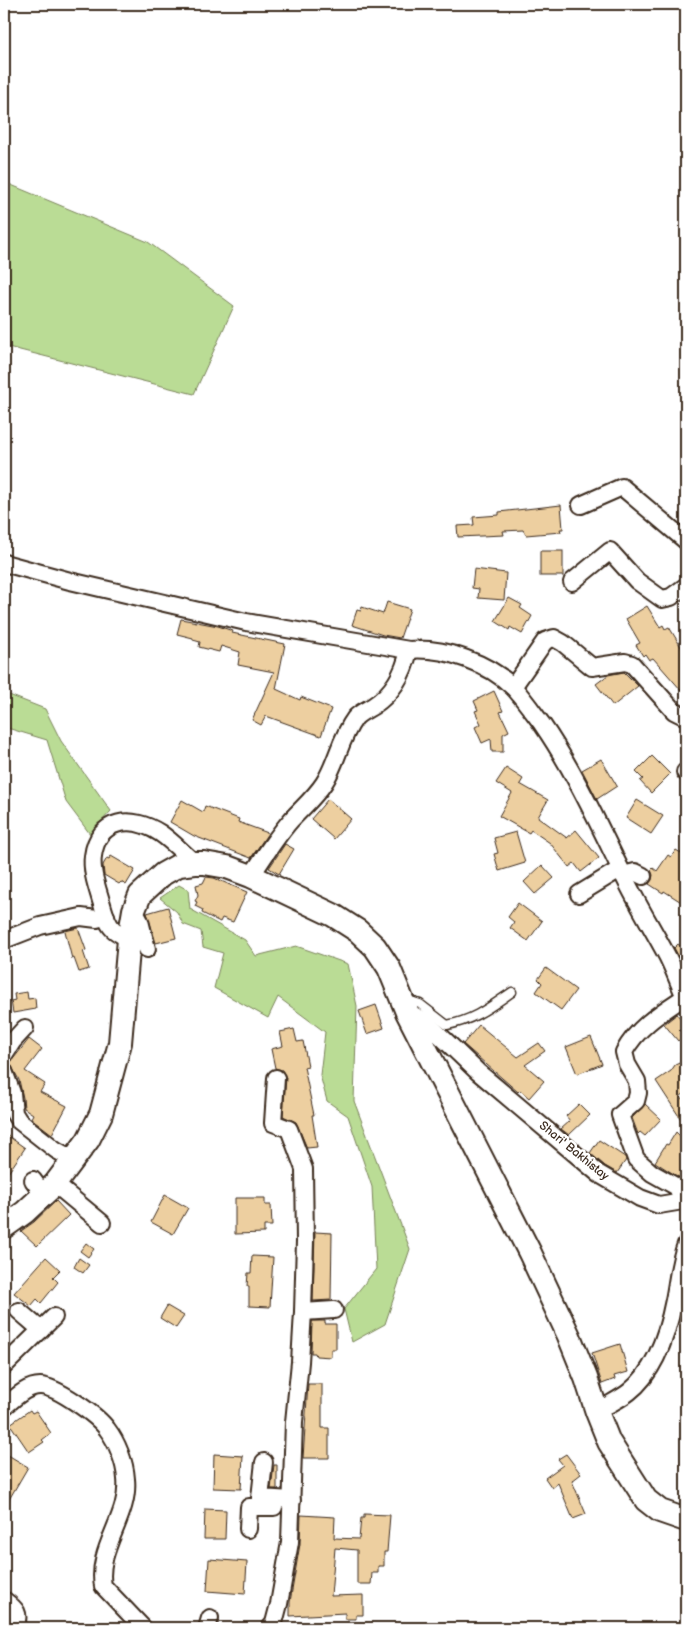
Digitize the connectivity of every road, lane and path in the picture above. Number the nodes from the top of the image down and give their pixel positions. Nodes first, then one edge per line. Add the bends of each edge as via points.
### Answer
1 (581, 505) dead end
2 (686, 541) edge
3 (4, 563) edge
4 (572, 582) dead end
5 (686, 586) edge
6 (409, 650) junction
7 (513, 687) junction
8 (686, 717) edge
9 (194, 863) junction
10 (621, 872) junction
11 (251, 876) junction
12 (643, 876) dead end
13 (579, 894) dead end
14 (106, 916) junction
15 (4, 940) edge
16 (138, 944) junction
17 (512, 992) dead end
18 (686, 996) edge
19 (405, 1005) junction
20 (25, 1028) dead end
21 (4, 1055) edge
22 (4, 1071) edge
23 (276, 1078) dead end
24 (8, 1095) edge
25 (74, 1160) junction
26 (44, 1186) junction
27 (685, 1201) edge
28 (102, 1223) dead end
29 (4, 1226) edge
30 (686, 1244) edge
31 (334, 1310) dead end
32 (19, 1311) dead end
33 (303, 1312) junction
34 (54, 1316) dead end
35 (40, 1330) junction
36 (4, 1366) edge
37 (4, 1407) edge
38 (597, 1412) junction
39 (264, 1462) dead end
40 (292, 1504) junction
41 (686, 1520) edge
42 (248, 1529) dead end
43 (4, 1600) edge
44 (15, 1628) edge
45 (143, 1628) edge
46 (270, 1628) edge

1 - 2 street via 622,487
3 - 6 street via 246,622
4 - 5 street via 610,551 637,581 662,599 671,597
6 - 7 street via 434,650 462,657
6 - 11 street via 407,662 394,688 386,697 359,713 339,746 324,783 290,822
7 - 8 street via 545,641 554,638 592,667 625,662 632,664 674,711
7 - 10 street via 564,759
9 - 11 main road via 227,867
9 - 14 street via 159,833 133,822 110,826 99,839 93,857 93,870
9 - 16 main road via 163,874 140,895 134,910
10 - 12 street via 635,872
10 - 13 street
10 - 18 street
11 - 19 main road via 358,930 389,968
14 - 15 street via 97,919 82,917 40,926
14 - 16 street via 113,929
16 - 25 main road via 120,1043 101,1114
17 - 19 lane via 465,1021 447,1025 420,1004
18 - 27 street, Shari' Bakhistay via 659,1013 629,1042 624,1052 637,1081 638,1093 636,1101 620,1115 636,1160 677,1187
19 - 27 street, Shari' Bakhistay via 478,1072 599,1174 640,1198 659,1205
19 - 38 main road via 530,1253 569,1336
20 - 21 street
22 - 24 street
23 - 33 street via 273,1123 290,1129 304,1170 305,1241 298,1280
24 - 25 street via 19,1121
25 - 26 main road
26 - 28 street
26 - 29 main road via 25,1212
30 - 38 street via 664,1338 654,1360 629,1392
31 - 33 street
32 - 35 street
33 - 40 street via 294,1422
34 - 35 street
35 - 36 street
37 - 45 street via 30,1388 40,1386 70,1400 107,1428 120,1452 126,1478 126,1499 103,1558 101,1576 103,1586
38 - 41 main road via 609,1442 646,1500 660,1511
39 - 40 street via 260,1498
40 - 42 street via 249,1507
40 - 46 street via 284,1585
43 - 44 street via 15,1608 18,1617

